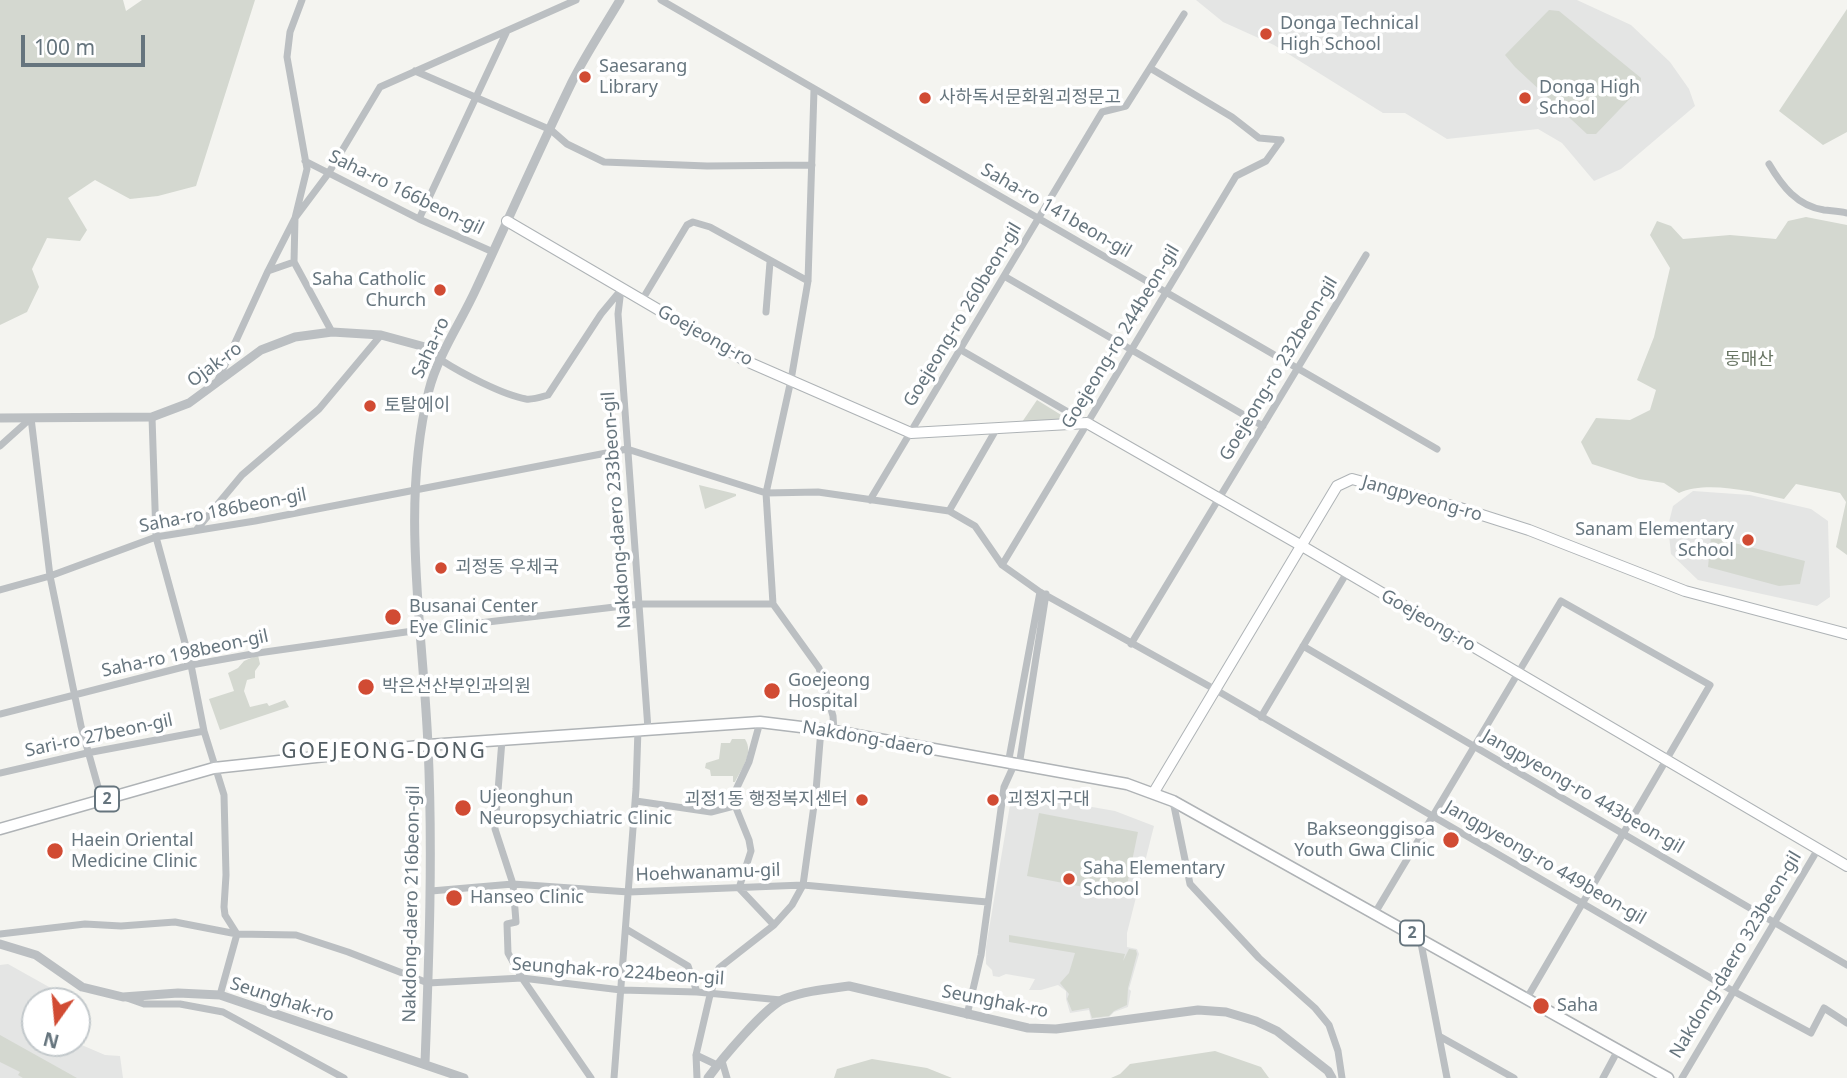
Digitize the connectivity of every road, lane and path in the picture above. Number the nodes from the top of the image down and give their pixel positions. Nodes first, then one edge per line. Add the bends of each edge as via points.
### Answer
1 (302, 0) edge
2 (576, 0) edge
3 (620, 0) edge
4 (660, 0) edge
5 (1184, 13) dead end
6 (508, 31) junction
7 (1150, 68) junction
8 (415, 71) junction
9 (814, 90) junction
10 (477, 99) junction
11 (551, 130) junction
12 (305, 160) junction
13 (812, 164) junction
14 (1769, 164) dead end
15 (328, 174) junction
16 (1847, 213) edge
17 (295, 218) junction
18 (419, 219) junction
19 (1038, 219) junction
20 (508, 221) junction
21 (493, 252) junction
22 (1366, 255) dead end
23 (294, 262) junction
24 (771, 262) junction
25 (268, 271) junction
26 (1004, 276) junction
27 (808, 281) junction
28 (621, 289) junction
29 (1166, 293) junction
30 (642, 300) junction
31 (766, 312) dead end
32 (332, 332) junction
33 (381, 335) junction
34 (961, 350) junction
35 (1132, 350) junction
36 (441, 359) junction
37 (1297, 369) junction
38 (791, 380) junction
39 (217, 383) junction
40 (152, 417) junction
41 (0, 418) edge
42 (31, 418) junction
43 (1087, 423) junction
44 (1263, 426) junction
45 (997, 428) junction
46 (911, 433) junction
47 (0, 446) edge
48 (627, 449) junction
49 (1437, 449) dead end
50 (416, 489) junction
51 (766, 493) junction
52 (1219, 499) junction
53 (870, 500) junction
54 (949, 511) junction
55 (197, 529) junction
56 (156, 537) junction
57 (1302, 546) junction
58 (1002, 565) junction
59 (1346, 574) junction
60 (50, 576) junction
61 (0, 590) edge
62 (1043, 593) junction
63 (640, 604) junction
64 (773, 604) junction
65 (420, 630) junction
66 (1847, 634) edge
67 (1131, 644) junction
68 (1303, 646) junction
69 (191, 665) junction
70 (1519, 673) junction
71 (1216, 690) junction
72 (76, 695) junction
73 (0, 713) edge
74 (1261, 717) junction
75 (760, 722) junction
76 (643, 729) junction
77 (821, 729) junction
78 (204, 731) junction
79 (834, 731) junction
80 (502, 740) junction
81 (428, 745) junction
82 (1475, 747) junction
83 (87, 753) junction
84 (1667, 760) junction
85 (1014, 765) junction
86 (214, 768) junction
87 (0, 773) edge
88 (1154, 792) junction
89 (102, 801) junction
90 (636, 801) junction
91 (1173, 801) junction
92 (734, 806) junction
93 (1433, 817) junction
94 (0, 829) edge
95 (1623, 834) junction
96 (1818, 849) junction
97 (1847, 866) edge
98 (513, 884) junction
99 (803, 885) junction
100 (739, 888) junction
101 (431, 891) junction
102 (629, 892) junction
103 (987, 902) junction
104 (1583, 903) junction
105 (1375, 913) junction
106 (1774, 922) junction
107 (774, 925) junction
108 (626, 929) junction
109 (0, 934) edge
110 (237, 934) junction
111 (1419, 937) junction
112 (0, 944) edge
113 (1847, 965) edge
114 (522, 978) junction
115 (428, 983) junction
116 (621, 990) junction
117 (1733, 991) junction
118 (697, 992) junction
119 (220, 995) junction
120 (710, 995) junction
121 (123, 997) junction
122 (1527, 998) junction
123 (781, 1000) junction
124 (967, 1015) junction
125 (1847, 1023) edge
126 (1439, 1036) junction
127 (1618, 1050) junction
128 (695, 1055) junction
129 (425, 1063) junction
130 (719, 1063) junction
131 (344, 1078) edge
132 (464, 1078) edge
133 (591, 1078) edge
134 (614, 1078) edge
135 (697, 1078) edge
136 (708, 1078) edge
137 (727, 1078) edge
138 (1332, 1078) edge
139 (1342, 1078) edge
140 (1447, 1078) edge
141 (1514, 1078) edge
142 (1603, 1078) edge
143 (1668, 1078) edge
144 (1682, 1078) edge

1 - 12 street via 287,57
2 - 6 street
3 - 11 street, Saha-ro
4 - 9 street, Saha-ro 141beon-gil
5 - 7 street, Goejeong-ro 260beon-gil
6 - 8 street
6 - 10 street
7 - 19 street, Goejeong-ro 260beon-gil via 1126,106 1102,112
7 - 29 street, Goejeong-ro 244beon-gil via 1259,138 1281,140 1266,161 1236,176
8 - 10 street
8 - 15 street via 380,87
9 - 13 street
9 - 19 street, Saha-ro 141beon-gil
10 - 11 street
10 - 18 street
11 - 13 street via 567,144 604,162
11 - 20 street, Saha-ro
12 - 15 street, Saha-ro 166beon-gil
12 - 17 street via 307,169
13 - 27 street
14 - 16 street via 1800,203
15 - 17 street
15 - 18 street, Saha-ro 166beon-gil
17 - 23 street
17 - 25 street
18 - 21 street, Saha-ro 166beon-gil
19 - 26 street, Goejeong-ro 260beon-gil
19 - 29 street, Saha-ro 141beon-gil
20 - 21 street, Saha-ro
20 - 28 main road, Goejeong-ro
21 - 36 street, Saha-ro
22 - 37 street, Goejeong-ro 232beon-gil
23 - 25 street
23 - 32 street
24 - 27 street
24 - 30 street via 693,222
24 - 31 street
25 - 39 street
26 - 34 street, Goejeong-ro 260beon-gil
26 - 35 street
27 - 38 street
28 - 30 main road, Goejeong-ro
28 - 36 street via 548,395 529,400 511,394
28 - 48 street, Nakdong-daero 233beon-gil via 618,314
29 - 35 street, Goejeong-ro 244beon-gil
29 - 37 street, Saha-ro 141beon-gil
30 - 38 main road, Goejeong-ro via 746,361
32 - 33 street, Ojak-ro
32 - 39 street, Ojak-ro via 295,337 261,351
33 - 36 street, Ojak-ro via 425,347
33 - 55 street via 320,409 242,475
34 - 43 street
34 - 46 street, Goejeong-ro 260beon-gil
35 - 43 street, Goejeong-ro 244beon-gil
35 - 44 street
36 - 50 street, Saha-ro via 425,411
37 - 44 street, Goejeong-ro 232beon-gil
37 - 49 street, Saha-ro 141beon-gil
38 - 46 main road, Goejeong-ro
38 - 51 street
39 - 40 street, Ojak-ro via 189,403
40 - 42 street, Ojak-ro
40 - 56 street
41 - 42 street, Ojak-ro
42 - 47 street
42 - 60 street
43 - 45 main road, Goejeong-ro
43 - 52 main road, Goejeong-ro
43 - 58 street, Goejeong-ro 244beon-gil
44 - 52 street, Goejeong-ro 232beon-gil
45 - 46 main road, Goejeong-ro
45 - 54 street
46 - 53 street
48 - 50 street, Saha-ro 186beon-gil
48 - 51 street
48 - 63 street, Nakdong-daero 233beon-gil
50 - 55 street, Saha-ro 186beon-gil
50 - 65 street, Saha-ro
51 - 53 street via 818,492
51 - 64 street
52 - 57 main road, Goejeong-ro
52 - 67 street, Goejeong-ro 232beon-gil
53 - 54 street
54 - 58 street, Jangpyeong-ro 449beon-gil via 975,526
55 - 56 street, Saha-ro 186beon-gil
56 - 60 street, Saha-ro 186beon-gil
56 - 69 street
57 - 59 main road, Goejeong-ro
57 - 66 main road, Jangpyeong-ro via 1337,486 1352,479 1529,530 1685,591
57 - 71 main road, Jangpyeong-ro
58 - 62 street, Jangpyeong-ro 449beon-gil
59 - 68 street
59 - 70 main road, Goejeong-ro
60 - 61 street, Saha-ro 186beon-gil
60 - 72 street
62 - 67 street, Jangpyeong-ro 449beon-gil
62 - 85 street
63 - 64 street, Saha-ro 198beon-gil
63 - 65 street, Saha-ro 198beon-gil
63 - 76 street, Nakdong-daero 233beon-gil
64 - 79 street via 819,668
65 - 69 street, Saha-ro 198beon-gil
65 - 81 street, Saha-ro
67 - 71 street, Jangpyeong-ro 449beon-gil
68 - 74 street
68 - 82 street, Jangpyeong-ro 443beon-gil
69 - 72 street, Saha-ro 198beon-gil
69 - 78 street
70 - 82 street
70 - 84 main road, Goejeong-ro
70 - 84 street via 1561,601 1710,685
71 - 74 street, Jangpyeong-ro 449beon-gil
71 - 88 main road, Jangpyeong-ro
72 - 73 street, Saha-ro 198beon-gil
72 - 83 street
74 - 93 street, Jangpyeong-ro 449beon-gil
75 - 76 main road, Nakdong-daero / 2
75 - 77 main road, Nakdong-daero / 2
75 - 92 street via 749,762 732,798
76 - 80 main road, Nakdong-daero / 2
76 - 90 street, Nakdong-daero 233beon-gil
77 - 79 main road, Nakdong-daero / 2
77 - 99 street
78 - 83 street, Sari-ro 27beon-gil
78 - 86 street
79 - 85 main road, Nakdong-daero / 2
80 - 81 main road, Nakdong-daero / 2
80 - 98 street via 495,830
81 - 86 main road, Nakdong-daero / 2
81 - 101 street, Nakdong-daero 216beon-gil
82 - 93 street
82 - 95 street, Jangpyeong-ro 443beon-gil
83 - 87 street, Sari-ro 27beon-gil
83 - 89 street
84 - 95 street
84 - 96 main road, Goejeong-ro
85 - 88 main road, Nakdong-daero / 2
85 - 103 street via 1004,787
86 - 89 main road, Nakdong-daero / 2
86 - 110 street via 226,811 225,915
88 - 91 main road, Nakdong-daero / 2
89 - 94 main road, Nakdong-daero / 2
90 - 92 street via 712,812
90 - 102 street, Nakdong-daero 233beon-gil
91 - 105 main road, Nakdong-daero / 2
91 - 139 street via 1190,884 1315,1008 1329,1026
92 - 100 street via 751,851
93 - 104 street, Jangpyeong-ro 449beon-gil
93 - 105 street
95 - 104 street
95 - 106 street, Jangpyeong-ro 443beon-gil
96 - 97 main road, Goejeong-ro
96 - 106 street, Nakdong-daero 323beon-gil
98 - 101 street, Hoehwanamu-gil
98 - 102 street, Hoehwanamu-gil
98 - 114 street via 516,922 507,924 508,953
99 - 100 street, Hoehwanamu-gil
99 - 103 street, Hoehwanamu-gil
99 - 107 street
100 - 102 street, Hoehwanamu-gil
100 - 107 street
101 - 115 street, Nakdong-daero 216beon-gil
102 - 108 street, Nakdong-daero 233beon-gil
103 - 124 street
104 - 117 street, Jangpyeong-ro 449beon-gil
104 - 122 street
105 - 111 main road, Nakdong-daero / 2
106 - 113 street, Jangpyeong-ro 443beon-gil
106 - 117 street, Nakdong-daero 323beon-gil
107 - 120 street via 719,968
108 - 116 street, Nakdong-daero 233beon-gil
108 - 118 street via 688,966
109 - 110 street, Seunghak-ro 224beon-gil via 85,923 175,922
110 - 115 street, Seunghak-ro 224beon-gil via 296,935
110 - 119 street
111 - 122 main road, Nakdong-daero / 2
111 - 126 street
112 - 121 street, Seunghak-ro via 36,955 82,987
114 - 115 street, Seunghak-ro 224beon-gil
114 - 116 street, Seunghak-ro 224beon-gil
114 - 133 street
115 - 129 street, Nakdong-daero 216beon-gil
116 - 118 street, Seunghak-ro 224beon-gil
116 - 134 street, Nakdong-daero 233beon-gil
117 - 125 street, Jangpyeong-ro 449beon-gil via 1811,1033 1824,1008
117 - 144 street, Nakdong-daero 323beon-gil
118 - 120 street, Seunghak-ro 224beon-gil
119 - 121 street, Seunghak-ro
119 - 129 street, Seunghak-ro
120 - 123 street, Seunghak-ro 224beon-gil
120 - 128 street
121 - 131 street via 144,1004 180,1004 223,1012
122 - 127 main road, Nakdong-daero / 2
123 - 124 street, Seunghak-ro via 849,986
123 - 130 street, Seunghak-ro
124 - 138 street, Seunghak-ro via 1056,1029 1198,1010 1226,1012 1277,1031
126 - 140 street
126 - 141 street
127 - 142 street
127 - 143 main road, Nakdong-daero / 2
128 - 130 street
128 - 135 street
129 - 132 street, Seunghak-ro
130 - 136 street, Seunghak-ro
130 - 137 street

